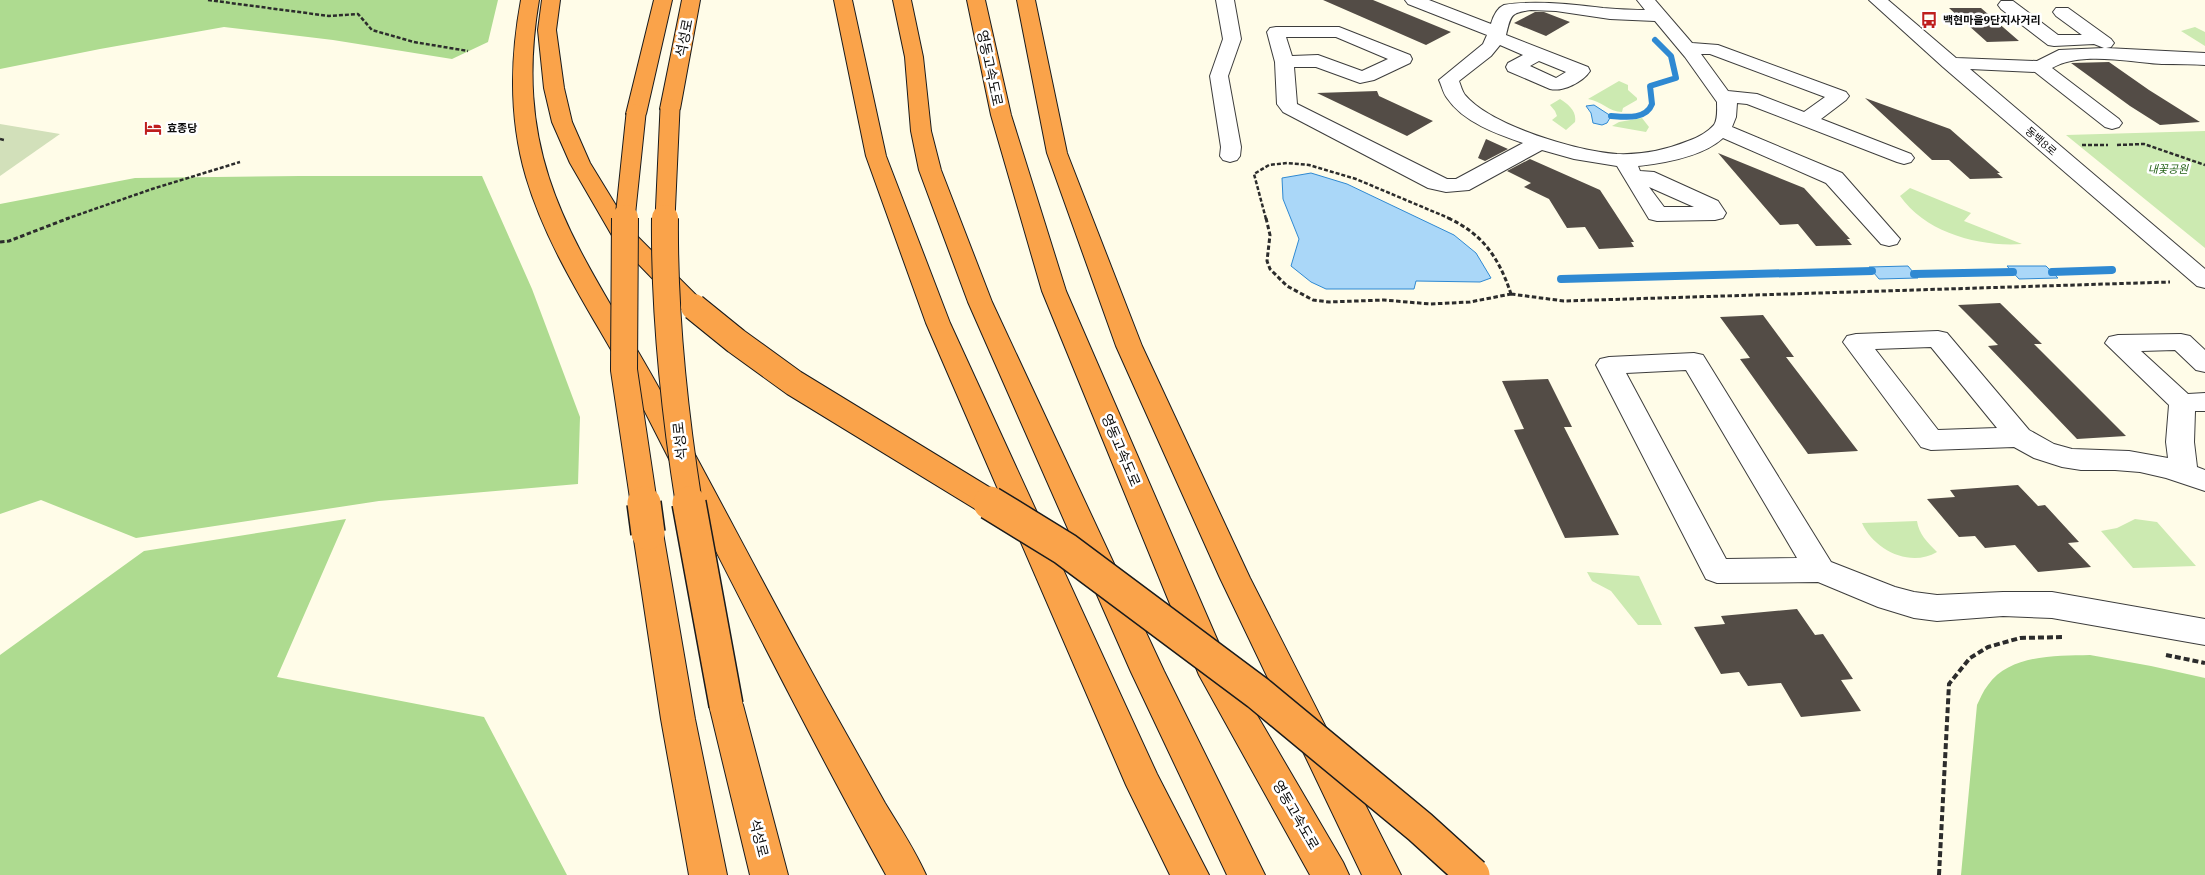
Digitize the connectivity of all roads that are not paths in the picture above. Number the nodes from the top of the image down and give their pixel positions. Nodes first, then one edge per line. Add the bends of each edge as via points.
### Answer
1 (530, 0) edge
2 (551, 0) edge
3 (663, 0) edge
4 (691, 0) edge
5 (843, 0) edge
6 (902, 0) edge
7 (976, 0) edge
8 (1026, 0) edge
9 (1226, 0) edge
10 (1414, 0) edge
11 (1646, 0) edge
12 (1878, 0) edge
13 (2007, 6) dead end
14 (2062, 12) dead end
15 (1658, 16) junction
16 (1496, 35) junction
17 (2100, 39) junction
18 (1686, 48) junction
19 (2118, 53) junction
20 (1538, 54) dead end
21 (2205, 59) edge
22 (1284, 62) junction
23 (1950, 63) junction
24 (2040, 67) junction
25 (1724, 96) junction
26 (1806, 120) junction
27 (2112, 123) dead end
28 (1720, 130) junction
29 (1539, 143) junction
30 (1230, 156) dead end
31 (1904, 158) dead end
32 (1889, 238) dead end
33 (2205, 281) edge
34 (2205, 364) edge
35 (2193, 403) edge
36 (2019, 436) junction
37 (2194, 477) edge
38 (1820, 570) junction
39 (2205, 632) edge
40 (708, 875) edge
41 (769, 875) edge
42 (907, 875) edge
43 (1190, 875) edge
44 (1246, 875) edge
45 (1330, 875) edge
46 (1382, 875) edge
47 (1473, 875) edge

1 - 42 highway via 523,35 526,136 537,179 560,235 646,388 866,805
2 - 47 highway, bridge via 547,30 554,88 562,122 580,163 622,234 694,307 794,383 1065,549 1258,694
3 - 40 highway, bridge via 636,114 626,212 624,370 678,719
4 - 41 highway, 석성로, bridge via 670,109 666,210 667,324 682,466 726,705
5 - 43 highway via 876,156 938,323 1144,785
6 - 44 highway via 914,57 930,170 980,302 1148,672
7 - 45 highway, 영동고속도로 via 1001,116 1054,291 1216,675
8 - 46 highway via 1057,153 1129,346 1235,578
9 - 30 street via 1232,39 1219,76
10 - 16 street
11 - 15 street
12 - 23 street, 동백8로
13 - 17 street via 2054,41
14 - 17 street
15 - 16 street via 1614,14 1554,3 1529,2 1509,9 1503,15
15 - 18 street
16 - 20 street
16 - 29 street via 1489,48 1449,80 1449,89 1489,122
17 - 19 street
18 - 25 street
18 - 26 street via 1712,49 1839,96
19 - 21 street
19 - 24 street via 2064,55
22 - 22 street via 1276,32 1339,32 1403,59 1360,77 1318,61
22 - 29 street via 1290,108 1436,183 1461,185
23 - 24 street
23 - 33 street, 동백8로
24 - 27 street
25 - 26 street via 1750,98
25 - 28 street via 1728,112
26 - 31 street
28 - 29 street via 1711,138 1686,149 1652,157 1629,168
28 - 32 street via 1834,178
34 - 35 street via 2181,342 2118,343
35 - 37 street via 2180,433
36 - 36 street via 1931,440 1856,342 1938,339
36 - 37 street via 2047,453 2067,458 2132,461
38 - 38 street via 1694,361 1609,365 1717,571
38 - 39 street via 1914,605 1937,608 2052,605

